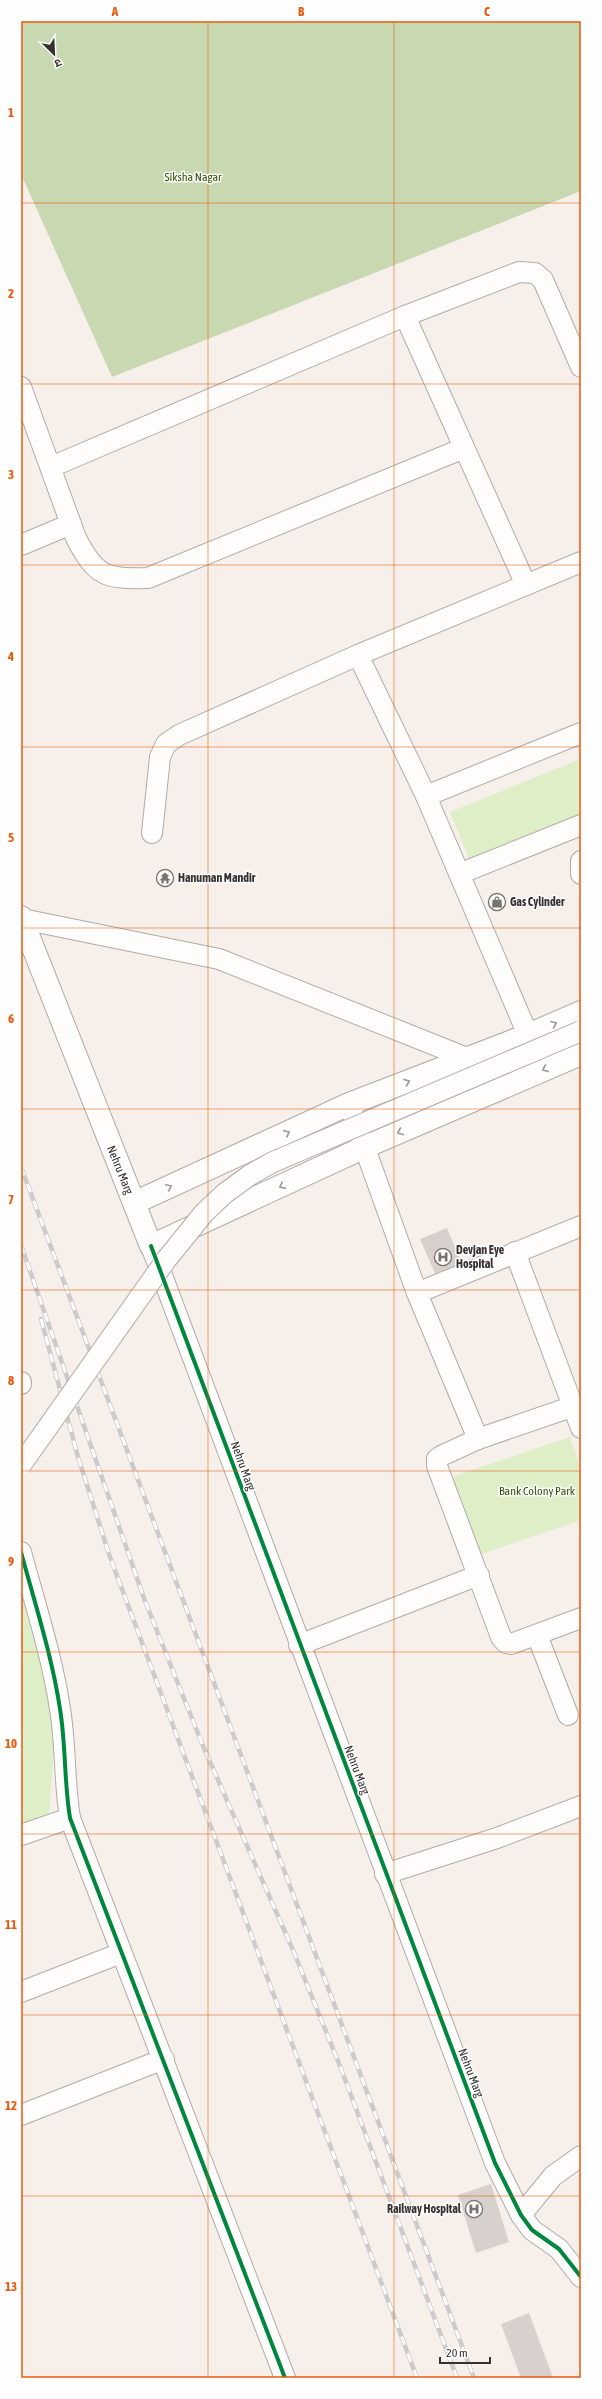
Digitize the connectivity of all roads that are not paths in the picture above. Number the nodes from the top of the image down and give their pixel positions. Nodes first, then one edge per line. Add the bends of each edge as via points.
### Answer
1 (405, 316) junction
2 (580, 364) edge
3 (21, 387) edge
4 (464, 448) junction
5 (51, 467) junction
6 (71, 524) junction
7 (21, 545) edge
8 (581, 562) edge
9 (526, 585) junction
10 (358, 655) junction
11 (581, 733) edge
12 (426, 796) junction
13 (581, 825) edge
14 (152, 833) dead end
15 (581, 861) edge
16 (459, 874) junction
17 (581, 874) edge
18 (21, 918) edge
19 (581, 1019) edge
20 (528, 1035) junction
21 (581, 1054) edge
22 (467, 1058) junction
23 (349, 1104) junction
24 (365, 1147) junction
25 (134, 1203) junction
26 (581, 1226) edge
27 (151, 1246) junction
28 (515, 1252) junction
29 (417, 1293) junction
30 (574, 1406) junction
31 (581, 1428) edge
32 (478, 1439) junction
33 (21, 1465) edge
34 (21, 1552) edge
35 (479, 1575) junction
36 (581, 1618) edge
37 (537, 1635) junction
38 (299, 1645) junction
39 (568, 1715) dead end
40 (581, 1806) edge
41 (70, 1818) junction
42 (21, 1835) edge
43 (385, 1874) junction
44 (121, 1953) junction
45 (21, 1992) edge
46 (164, 2059) junction
47 (21, 2115) edge
48 (581, 2156) edge
49 (521, 2215) junction
50 (581, 2277) edge
51 (285, 2378) edge

1 - 2 street via 519,272 535,272 543,280
1 - 4 street
1 - 5 street
3 - 5 street
4 - 6 street via 148,578 110,577 99,570 85,555
4 - 9 street
5 - 6 street
6 - 7 street
8 - 9 street
9 - 10 street
10 - 12 street
10 - 14 street via 179,735 166,744 160,757
11 - 12 street
12 - 16 street
13 - 16 street
15 - 17 street
16 - 20 street
18 - 22 street via 219,959
18 - 25 main road, Nehru Marg
20 -> 19 main road
19 - 33 street, bridge via 287,1156 250,1175 224,1194 204,1213 166,1260
20 - 22 main road
21 -> 24 main road
23 -> 22 main road
23 - 24 street
25 -> 23 main road
24 -> 27 main road
24 - 29 street
25 - 27 main road, Nehru Marg
26 - 28 street
27 - 38 street, Nehru Marg
28 - 29 street
28 - 30 street
29 - 32 street
30 - 31 street
30 - 32 street
32 - 35 street via 437,1459 437,1466
34 - 41 street via 43,1632 60,1709
35 - 37 street via 501,1636 506,1643 511,1644
35 - 38 street
36 - 37 street
37 - 39 street
38 - 43 street, Nehru Marg
40 - 43 street via 497,1838
41 - 42 street
41 - 44 street
43 - 49 street, Nehru Marg via 495,2163
44 - 45 street
44 - 46 street
46 - 47 street
46 - 51 street
48 - 49 street via 552,2176
49 - 50 street, Nehru Marg via 532,2230 559,2249

